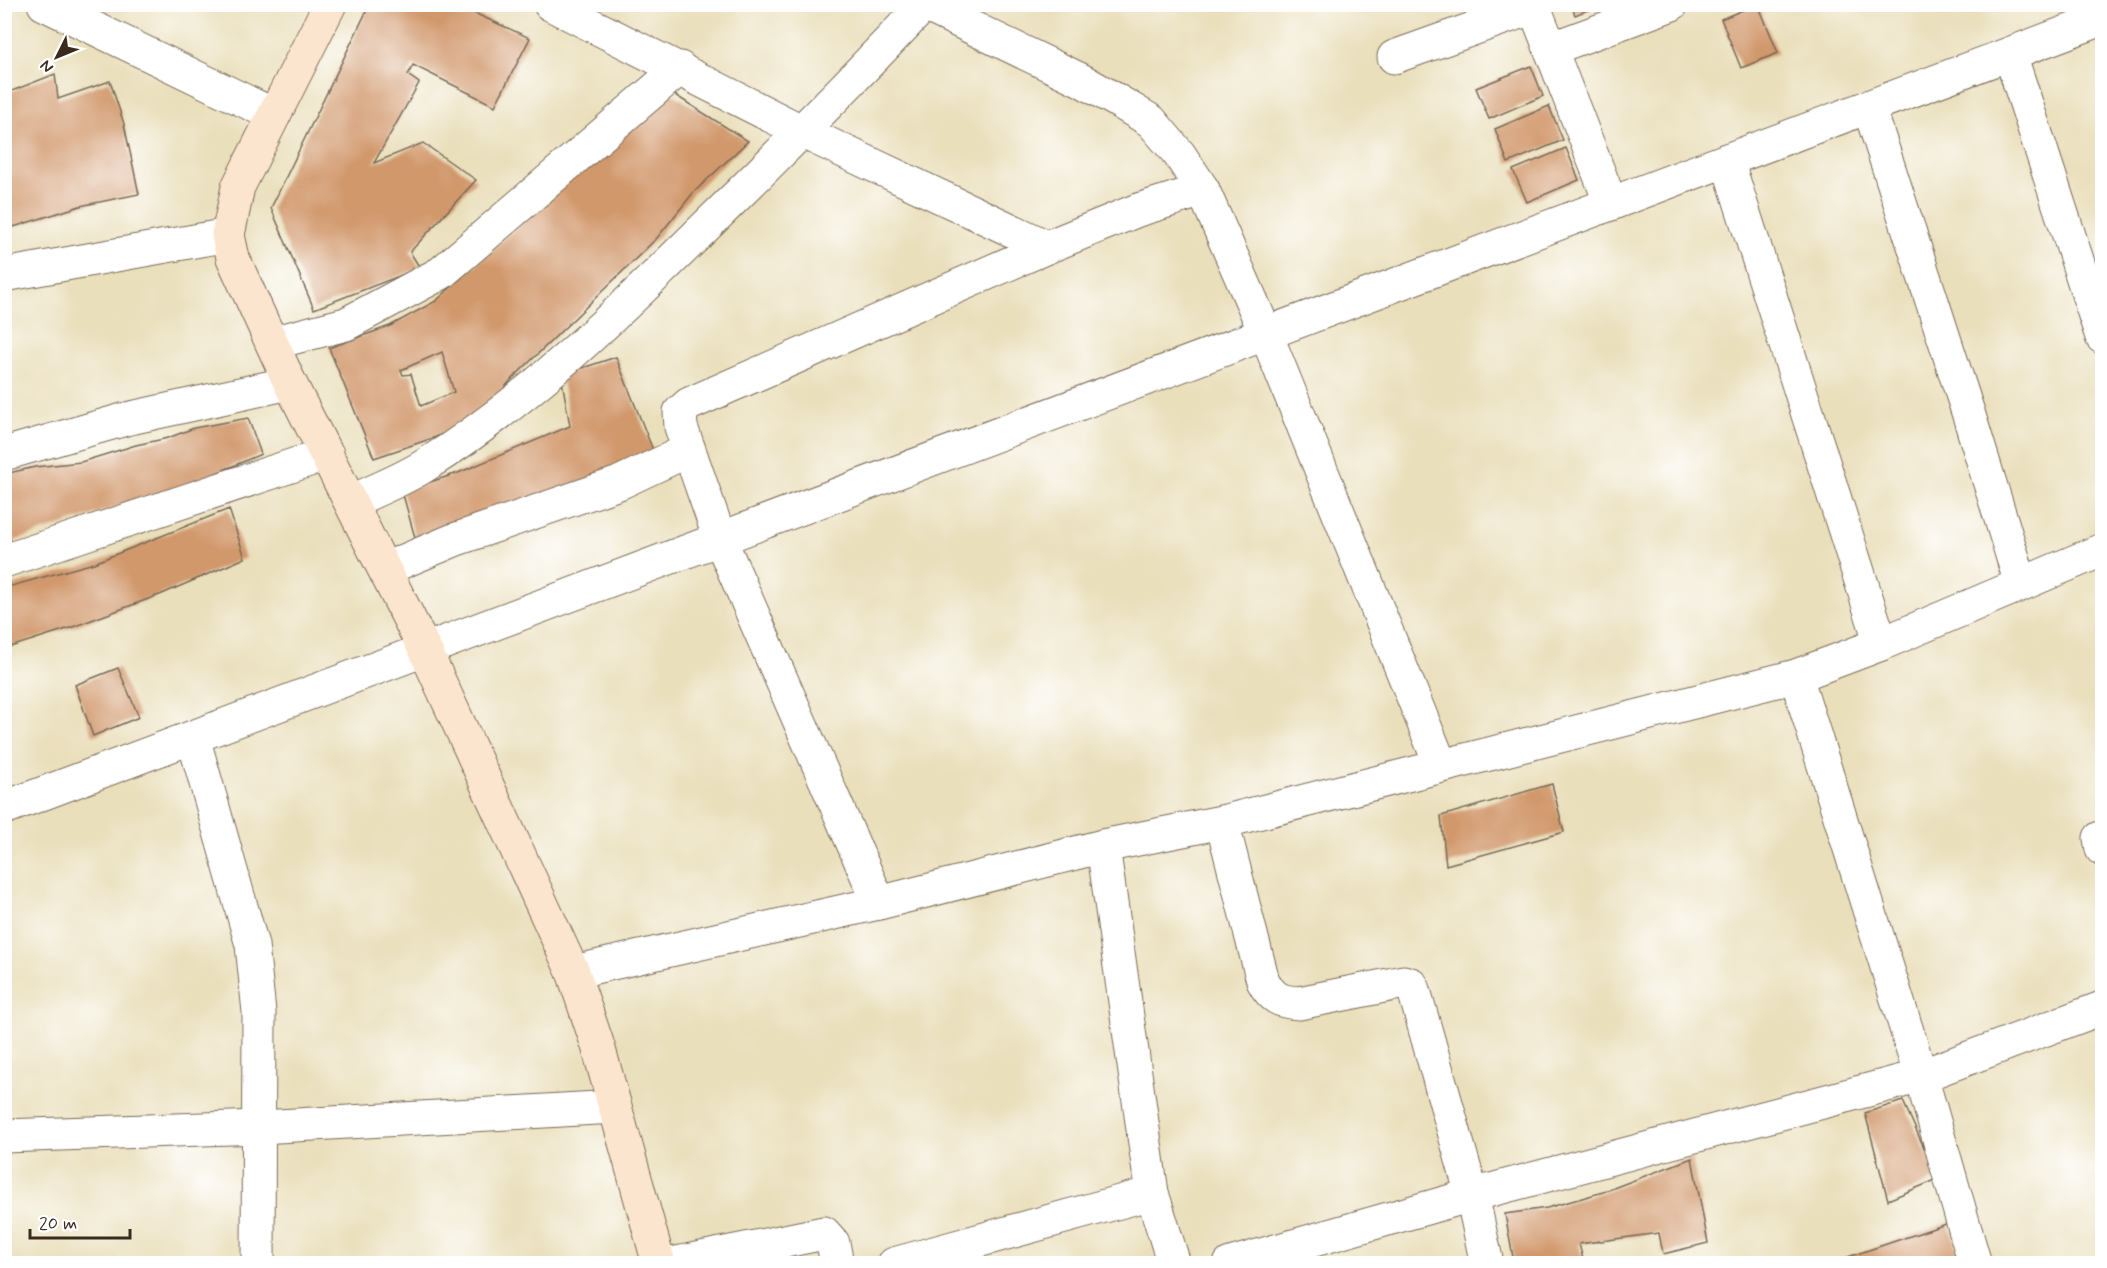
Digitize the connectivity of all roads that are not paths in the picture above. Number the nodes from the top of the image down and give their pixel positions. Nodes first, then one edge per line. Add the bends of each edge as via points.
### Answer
1 (44, 4) edge
2 (330, 4) edge
3 (550, 4) edge
4 (1672, 4) edge
5 (924, 5) edge
6 (1533, 6) edge
7 (82, 14) edge
8 (2097, 15) edge
9 (1550, 49) junction
10 (2010, 54) junction
11 (1394, 57) dead end
12 (680, 68) junction
13 (1869, 107) junction
14 (274, 115) junction
15 (803, 132) junction
16 (1727, 160) junction
17 (1203, 190) junction
18 (1611, 204) junction
19 (228, 236) junction
20 (1047, 247) junction
21 (4, 275) edge
22 (1266, 334) junction
23 (2103, 338) edge
24 (272, 343) junction
25 (290, 383) junction
26 (689, 450) junction
27 (4, 454) edge
28 (327, 454) junction
29 (351, 502) junction
30 (720, 539) junction
31 (2103, 550) edge
32 (4, 561) edge
33 (385, 570) junction
34 (2020, 584) junction
35 (1881, 644) junction
36 (425, 650) junction
37 (1796, 676) junction
38 (193, 737) junction
39 (1441, 766) junction
40 (4, 808) edge
41 (1222, 822) junction
42 (1103, 846) junction
43 (879, 903) junction
44 (573, 972) junction
45 (2103, 1008) edge
46 (1921, 1076) junction
47 (615, 1107) junction
48 (260, 1127) junction
49 (4, 1136) edge
50 (1152, 1193) junction
51 (1472, 1195) junction
52 (258, 1263) edge
53 (659, 1263) edge
54 (672, 1263) edge
55 (837, 1263) edge
56 (894, 1263) edge
57 (1174, 1263) edge
58 (1230, 1263) edge
59 (1487, 1263) edge
60 (1975, 1263) edge

1 - 7 street
2 - 14 street
3 - 12 street
4 - 9 street
5 - 15 street
5 - 17 street via 1082,80 1151,121
6 - 9 street
6 - 11 street
7 - 14 street
8 - 10 street
9 - 18 street
10 - 13 street
10 - 23 street
12 - 15 street
12 - 24 street via 441,273 346,324
13 - 16 street
13 - 34 street
14 - 19 street via 238,187
15 - 20 street
15 - 29 street via 641,290 496,418 422,467
16 - 18 street
16 - 35 street
17 - 20 street via 1138,210
17 - 22 street
18 - 22 street
19 - 21 street
19 - 24 street via 233,258
20 - 26 street via 689,404 680,411 680,419
22 - 30 street
22 - 39 street
24 - 25 street
25 - 27 street via 126,419
25 - 28 street
26 - 30 street
26 - 33 street via 619,483 454,540
28 - 29 street
28 - 32 street
29 - 33 street
30 - 36 street
30 - 43 street
31 - 34 street
33 - 36 street
34 - 35 street
35 - 37 street
36 - 38 street
36 - 44 street
37 - 39 street
37 - 46 street
38 - 40 street
38 - 48 street via 252,945 259,1012
39 - 41 street
41 - 42 street
41 - 51 street via 1263,981 1270,994 1283,1002 1299,1003 1404,982 1411,984
42 - 43 street
42 - 50 street
43 - 44 street
44 - 47 street
45 - 46 street
46 - 51 street
46 - 60 street
47 - 48 street
47 - 53 street
48 - 49 street
48 - 52 street
50 - 56 street
50 - 57 street
51 - 58 street
51 - 59 street
54 - 55 street via 824,1233 833,1243

